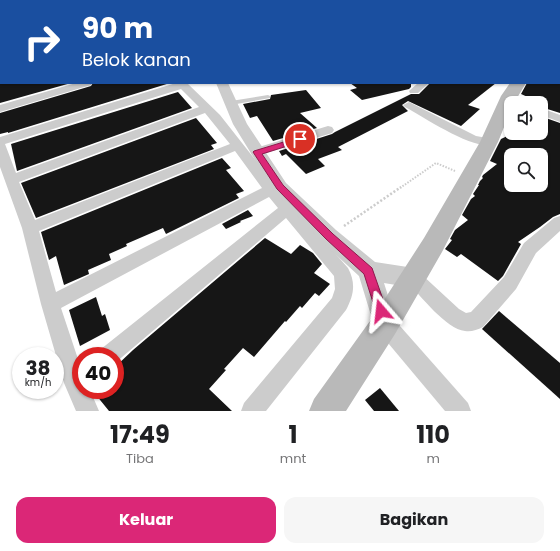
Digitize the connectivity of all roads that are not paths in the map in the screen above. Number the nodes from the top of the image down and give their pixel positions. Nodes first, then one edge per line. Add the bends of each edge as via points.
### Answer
1 (84, 84) edge
2 (182, 84) edge
3 (222, 84) edge
4 (423, 84) edge
5 (414, 91) dead end
6 (517, 94) edge
7 (268, 97) dead end
8 (231, 103) junction
9 (409, 105) dead end
10 (207, 108) junction
11 (0, 109) edge
12 (548, 113) edge
13 (560, 119) edge
14 (328, 130) dead end
15 (0, 142) edge
16 (489, 142) junction
17 (0, 146) edge
18 (238, 146) junction
19 (257, 152) junction
20 (11, 180) junction
21 (271, 190) junction
22 (287, 209) junction
23 (560, 222) edge
24 (30, 228) junction
25 (363, 267) junction
26 (342, 273) junction
27 (414, 278) junction
28 (50, 304) junction
29 (385, 324) junction
30 (119, 347) edge
31 (72, 364) edge
32 (84, 399) edge
33 (88, 411) edge
34 (252, 411) edge
35 (326, 411) edge
36 (460, 411) edge

1 - 11 street
2 - 10 street
2 - 15 street
3 - 8 street
4 - 5 street
6 - 16 main road
7 - 8 lane
8 - 19 street
9 - 16 street via 473,139
10 - 18 street
10 - 20 street
12 - 13 street
14 - 19 street
16 - 27 main road
17 - 20 street
18 - 21 street
18 - 24 street
19 - 25 street via 280,187
20 - 24 street
21 - 22 street
21 - 28 street
22 - 26 street
22 - 30 street
23 - 27 street via 530,248 510,283 476,321 464,322 452,315
24 - 28 street
25 - 26 street
25 - 27 street
25 - 29 street
26 - 34 street via 346,286 339,304
27 - 29 main road
28 - 31 street
29 - 35 main road
29 - 36 street
32 - 33 street

